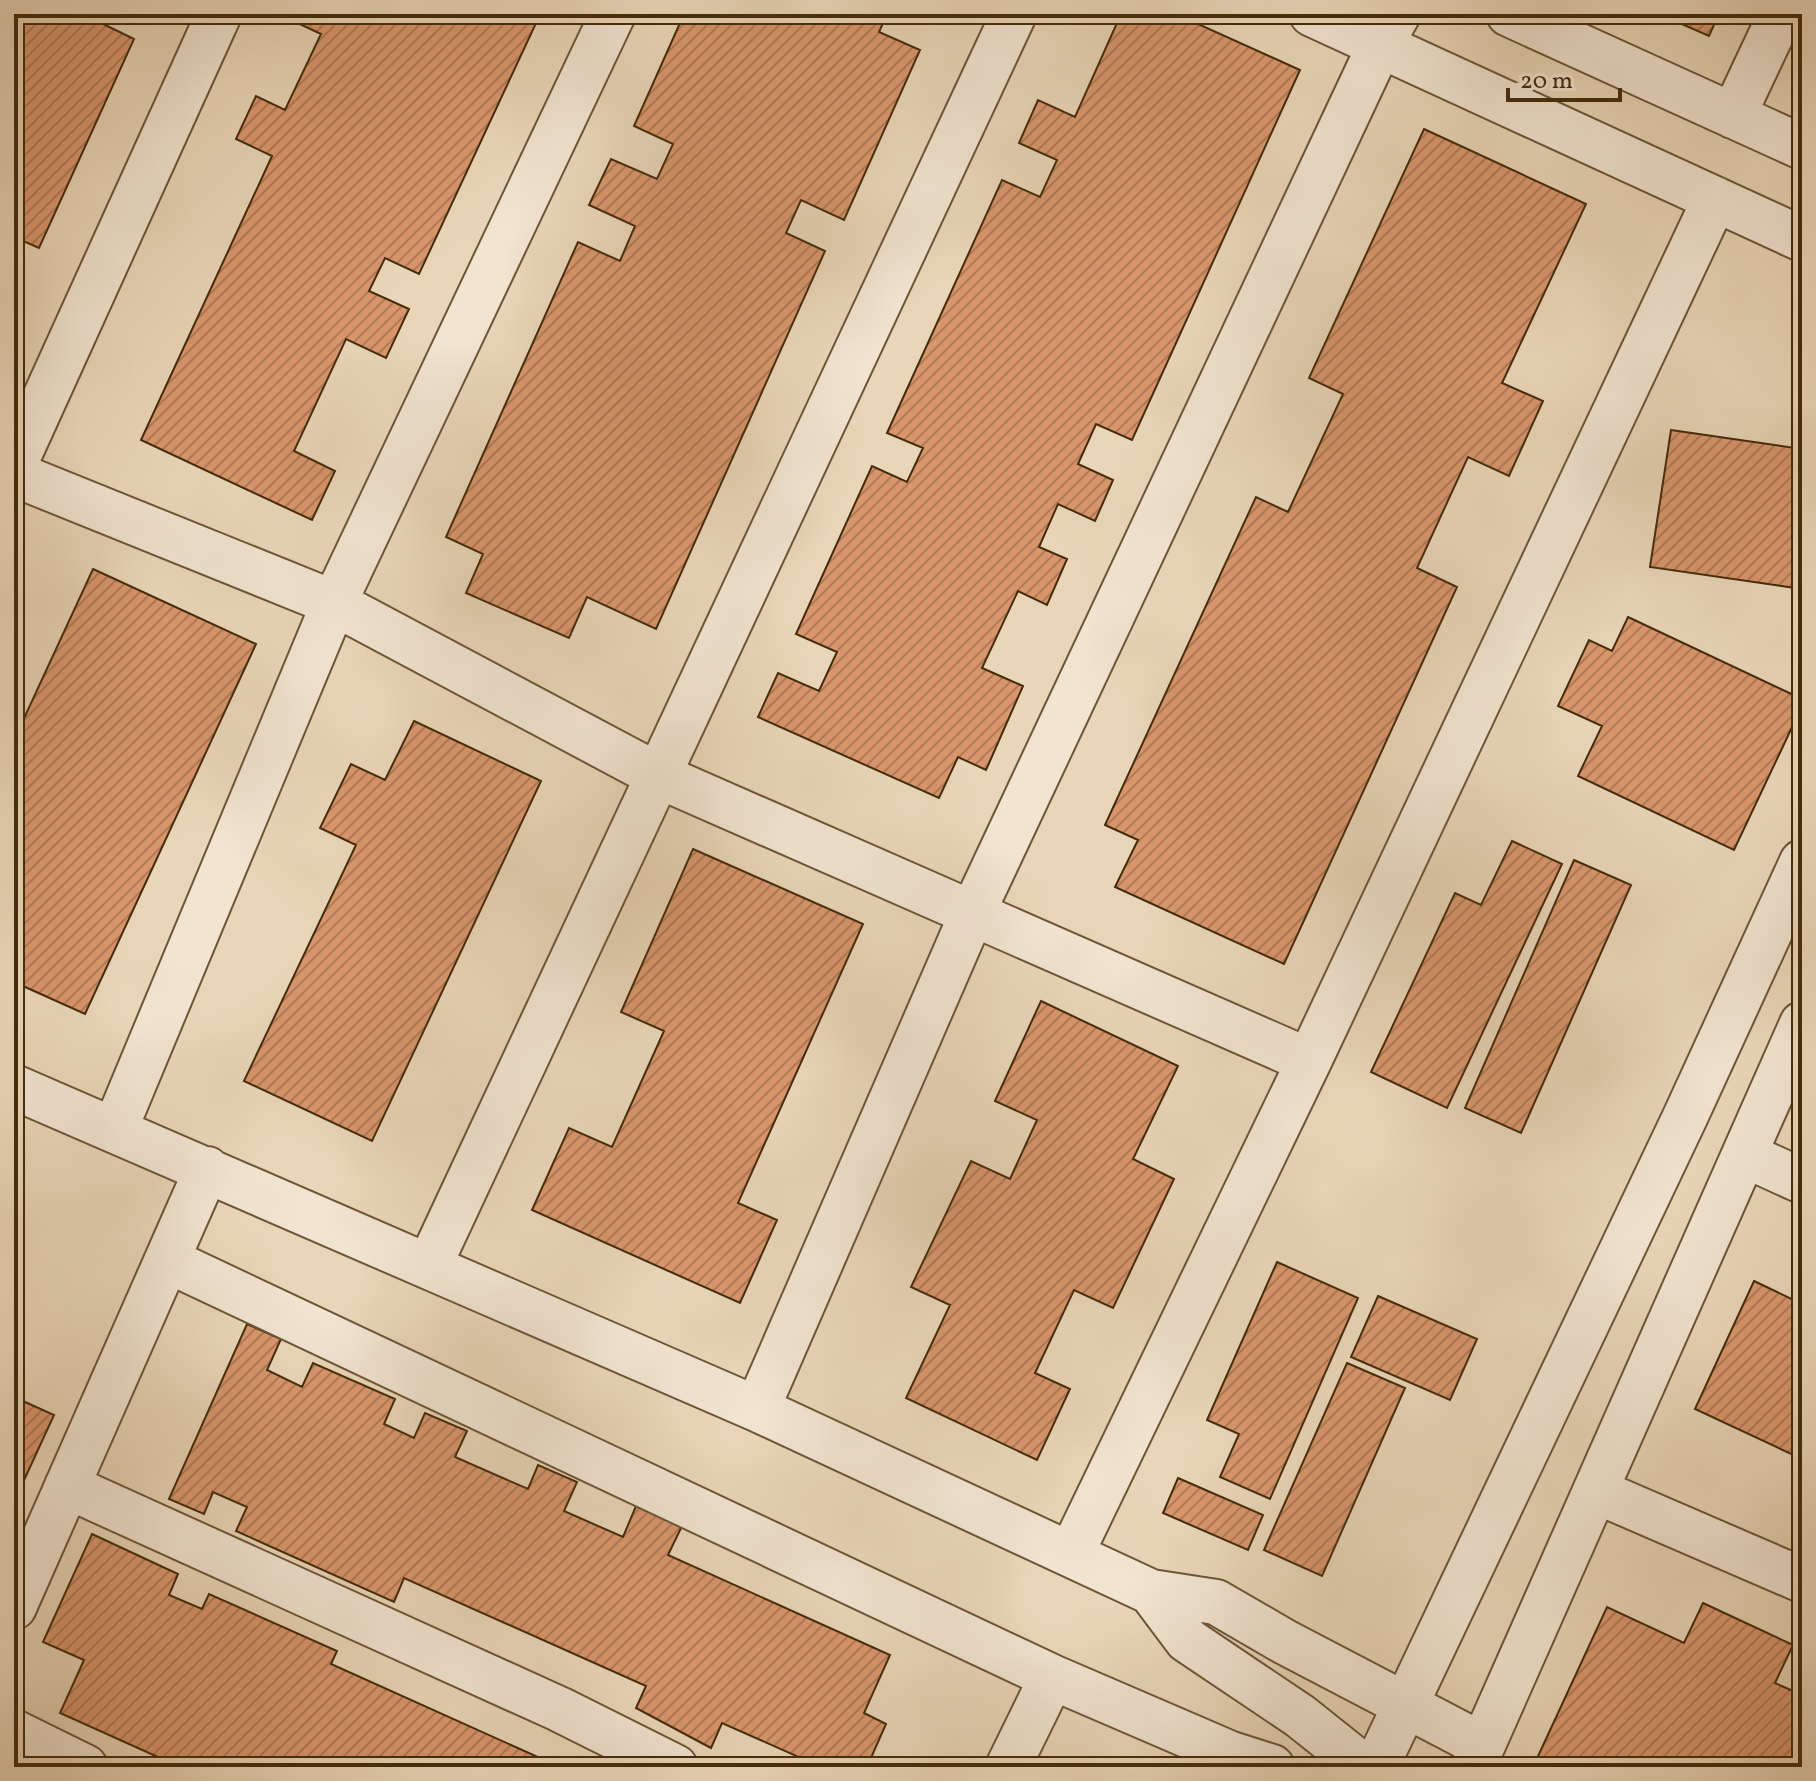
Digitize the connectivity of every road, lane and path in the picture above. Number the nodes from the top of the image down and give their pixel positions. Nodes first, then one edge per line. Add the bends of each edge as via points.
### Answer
1 (219, 14) edge
2 (613, 14) edge
3 (1014, 14) edge
4 (1312, 14) edge
5 (1509, 14) edge
6 (1781, 14) edge
7 (1389, 30) edge
8 (1733, 116) junction
9 (1802, 147) edge
10 (1715, 199) junction
11 (1802, 239) edge
12 (14, 466) edge
13 (14, 474) edge
14 (334, 603) junction
15 (657, 775) junction
16 (1802, 862) edge
17 (972, 914) junction
18 (1802, 1024) edge
19 (1309, 1061) junction
20 (14, 1087) edge
21 (115, 1129) junction
22 (1745, 1155) junction
23 (207, 1169) junction
24 (1802, 1181) edge
25 (167, 1260) junction
26 (429, 1266) junction
27 (757, 1409) junction
28 (67, 1486) junction
29 (1596, 1491) junction
30 (1071, 1554) junction
31 (1802, 1580) edge
32 (1151, 1592) junction
33 (14, 1607) edge
34 (1052, 1677) junction
35 (1404, 1705) junction
36 (14, 1732) edge
37 (1477, 1756) edge
38 (85, 1767) edge
39 (675, 1767) edge
40 (1008, 1767) edge
41 (1272, 1767) edge
42 (1364, 1767) edge
43 (1376, 1767) edge

1 - 12 street
2 - 14 street
3 - 15 street
4 - 7 street
5 - 8 street
6 - 8 street
7 - 10 street
7 - 17 street
8 - 9 street
10 - 11 street
10 - 19 street
13 - 14 street
14 - 15 street
14 - 21 street
15 - 17 street
15 - 26 street
16 - 35 street
17 - 19 street
17 - 27 street
18 - 22 street
19 - 30 street
20 - 21 street
21 - 23 street
22 - 24 street
22 - 29 street
23 - 25 street
23 - 26 street
25 - 28 street
25 - 34 street
26 - 27 street
27 - 30 street
28 - 33 street
28 - 39 street
29 - 31 street
29 - 37 street
30 - 32 street
32 - 35 street via 1216,1602
32 - 42 street via 1187,1640 1300,1716
34 - 40 street
34 - 41 street
35 - 37 street
35 - 43 street
36 - 38 street

